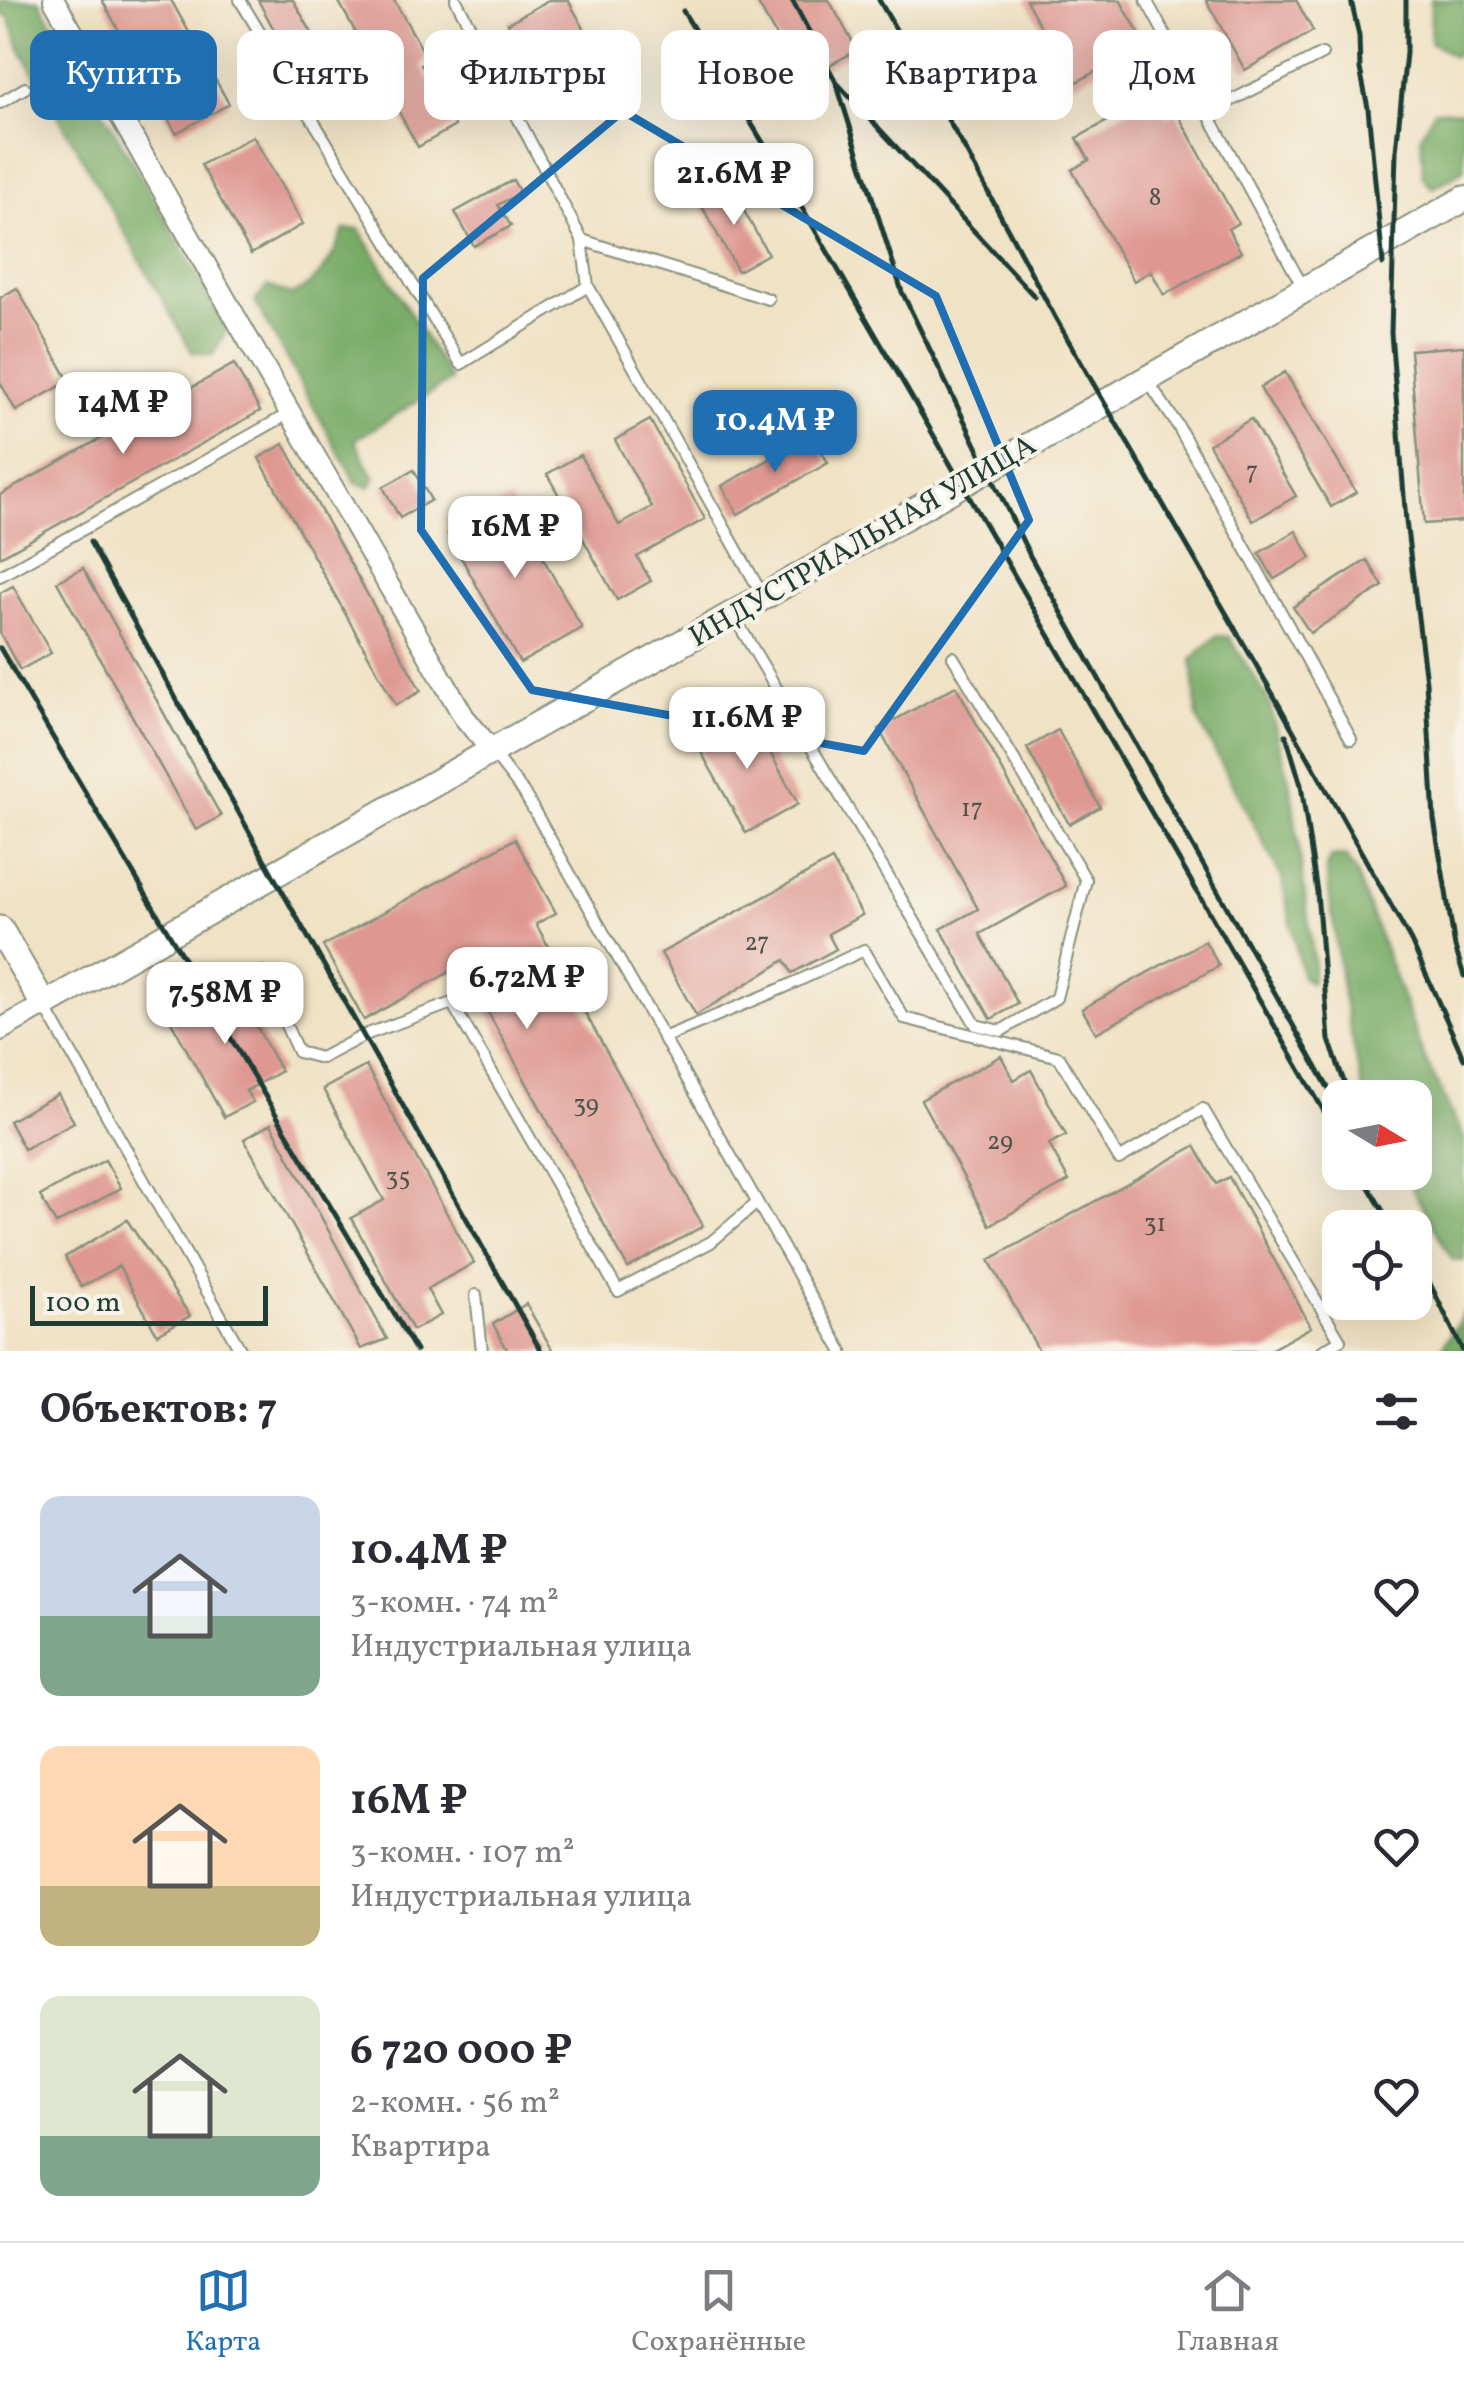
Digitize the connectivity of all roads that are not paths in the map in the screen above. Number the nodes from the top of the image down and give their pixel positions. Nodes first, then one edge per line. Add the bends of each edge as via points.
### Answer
1 (54, 0) edge
2 (240, 0) edge
3 (456, 0) edge
4 (1146, 0) edge
5 (1162, 30) edge
6 (1322, 54) dead end
7 (24, 88) dead end
8 (1231, 100) edge
9 (0, 104) edge
10 (1211, 120) edge
11 (1464, 199) edge
12 (582, 240) junction
13 (588, 286) junction
14 (1304, 290) junction
15 (768, 299) dead end
16 (1147, 379) junction
17 (290, 413) junction
18 (0, 576) edge
19 (763, 597) junction
20 (732, 614) junction
21 (953, 657) dead end
22 (1351, 739) dead end
23 (492, 751) junction
24 (0, 928) edge
25 (262, 972) dead end
26 (44, 1005) junction
27 (0, 1030) edge
28 (663, 1038) junction
29 (758, 1203) junction
30 (476, 1295) dead end
31 (241, 1351) edge
32 (482, 1351) edge
33 (842, 1351) edge
34 (1322, 1351) edge

1 - 17 street
2 - 13 lane via 460,364
3 - 12 lane
4 - 5 lane
6 - 8 lane
7 - 9 lane
10 - 14 lane
11 - 14 street, ИНДУСТРИАЛЬНАЯ УЛИЦА
12 - 13 lane
12 - 15 lane
13 - 19 lane
14 - 16 street, ИНДУСТРИАЛЬНАЯ УЛИЦА
16 - 19 street, ИНДУСТРИАЛЬНАЯ УЛИЦА
16 - 22 lane
17 - 18 lane
17 - 23 street via 464,716
19 - 20 street, ИНДУСТРИАЛЬНАЯ УЛИЦА
20 - 21 lane via 976,1024 1001,1031 1056,998 1086,880
20 - 23 street, ИНДУСТРИАЛЬНАЯ УЛИЦА
23 - 26 street, ИНДУСТРИАЛЬНАЯ УЛИЦА
23 - 28 lane via 524,792
24 - 26 street
25 - 29 lane via 298,1052 321,1058 452,1003 618,1291 711,1242
26 - 27 street, ИНДУСТРИАЛЬНАЯ УЛИЦА
26 - 31 lane
28 - 29 lane
28 - 34 lane via 864,950 904,1018 1058,1057 1119,1159 1202,1109 1340,1340
29 - 33 lane
30 - 32 lane

